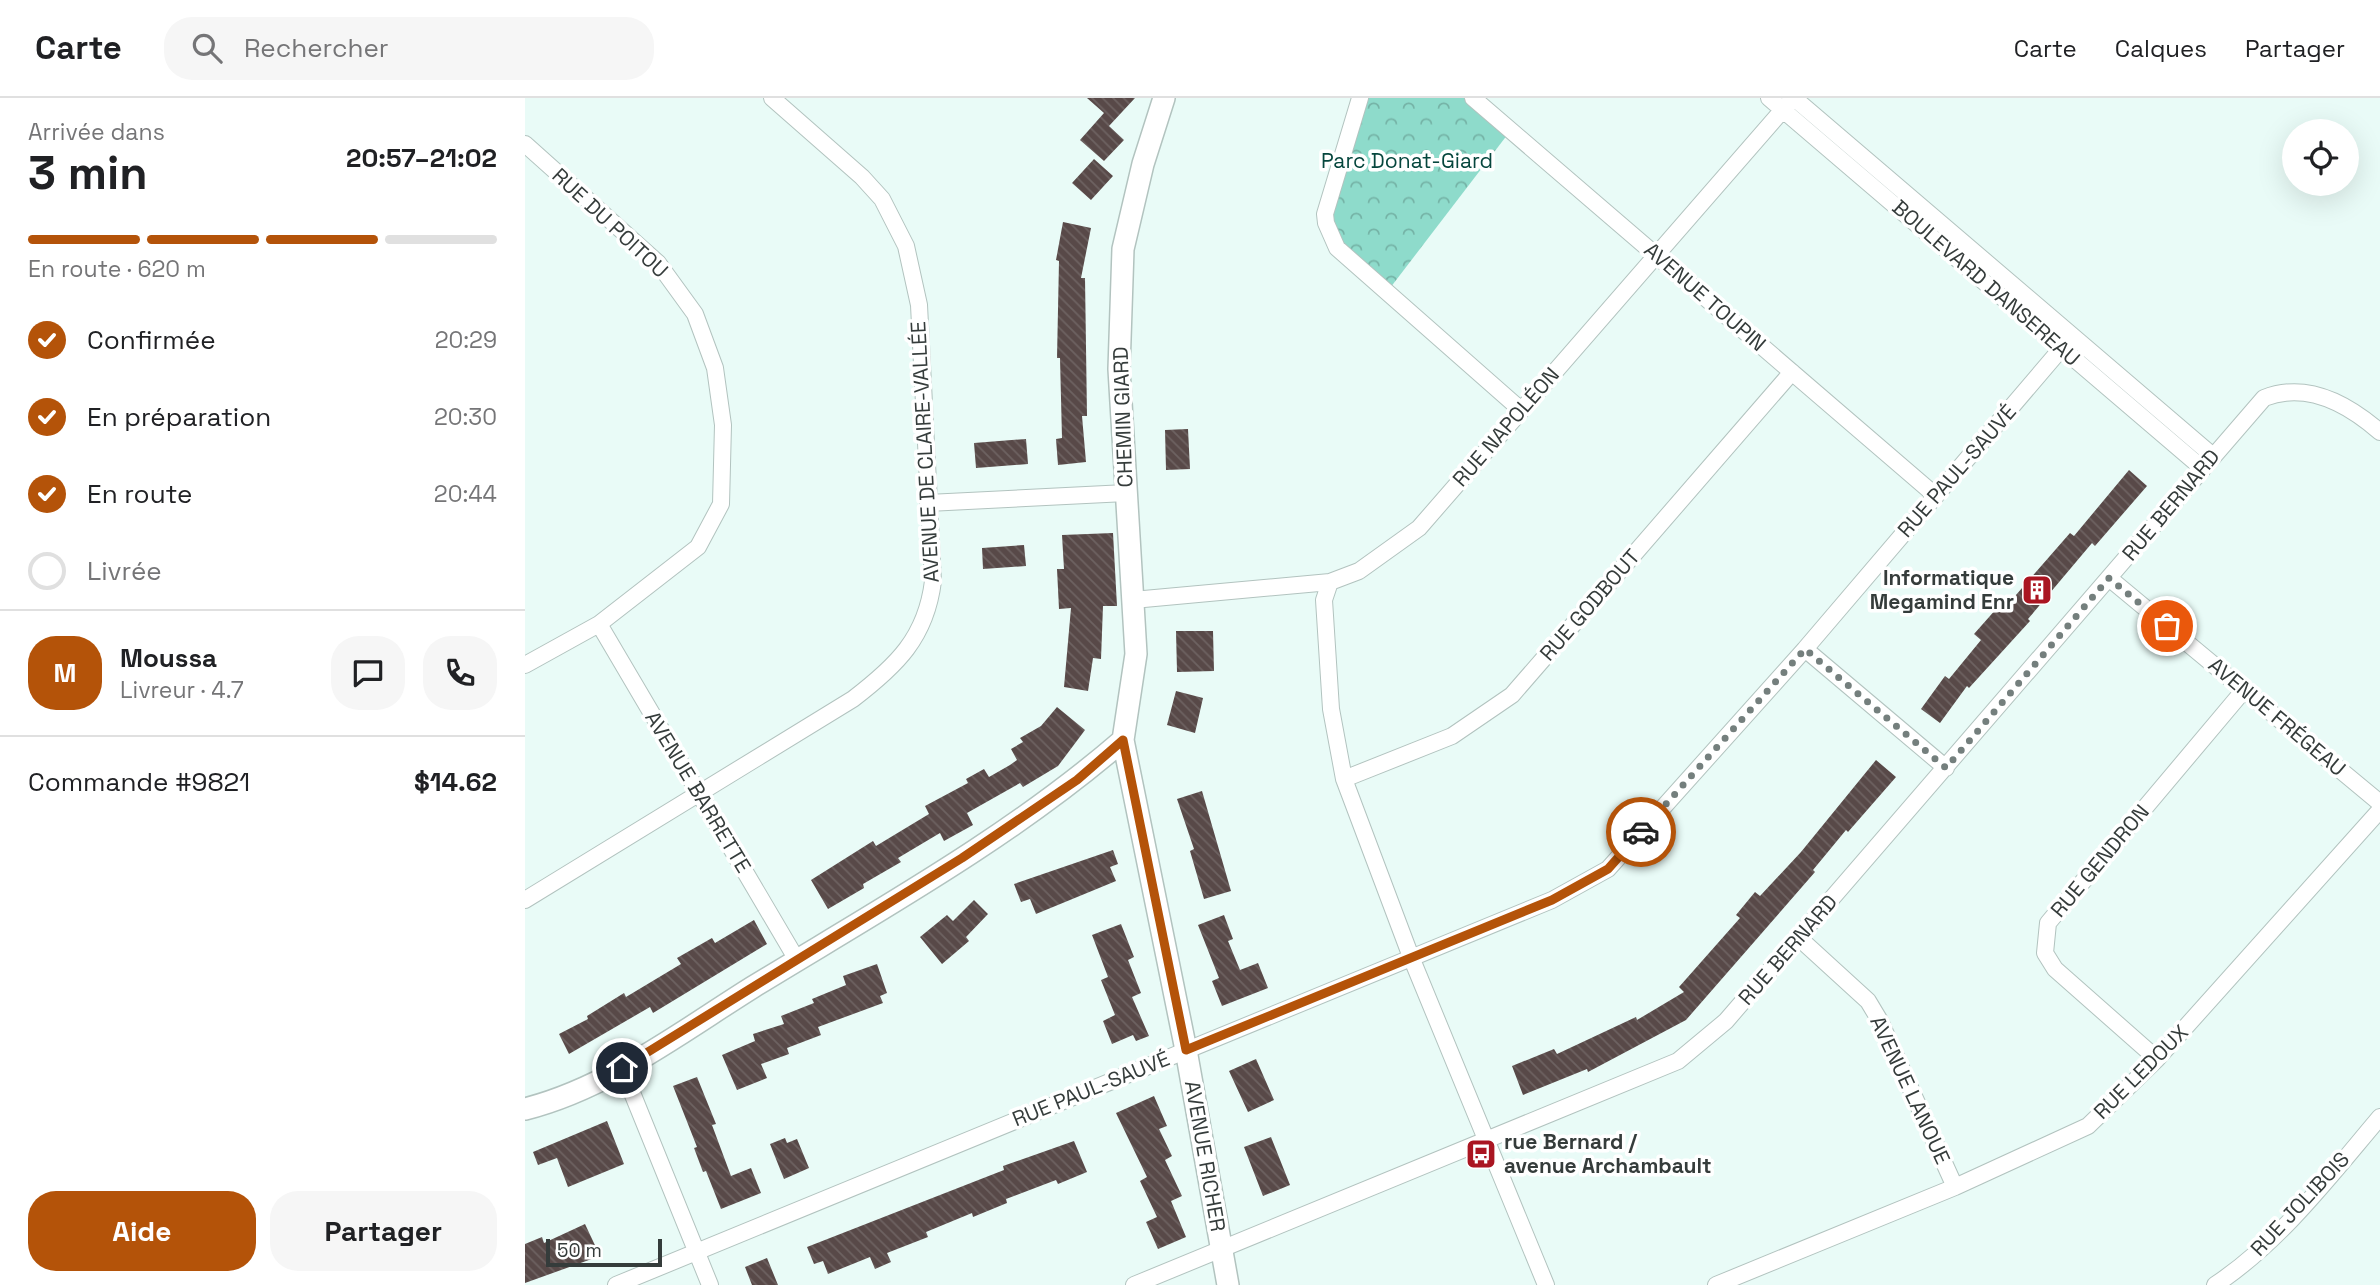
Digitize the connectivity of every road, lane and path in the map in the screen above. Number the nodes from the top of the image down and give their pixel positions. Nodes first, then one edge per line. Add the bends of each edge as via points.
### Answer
1 (772, 98) edge
2 (1164, 98) edge
3 (1360, 98) edge
4 (1473, 98) edge
5 (1769, 98) edge
6 (1790, 102) edge
7 (525, 144) edge
8 (1656, 255) junction
9 (2067, 342) junction
10 (1792, 372) junction
11 (1521, 410) junction
12 (2380, 432) edge
13 (2207, 462) junction
14 (1126, 493) junction
15 (1936, 496) junction
16 (928, 503) junction
17 (2109, 578) junction
18 (1330, 582) junction
19 (1133, 600) junction
20 (599, 624) junction
21 (1805, 649) junction
22 (525, 665) edge
23 (2244, 690) junction
24 (1123, 740) junction
25 (1946, 768) junction
26 (1344, 779) junction
27 (699, 794) junction
28 (2380, 803) edge
29 (2380, 810) edge
30 (525, 900) edge
31 (1799, 938) junction
32 (1411, 957) junction
33 (797, 960) junction
34 (1186, 1050) junction
35 (2157, 1059) junction
36 (622, 1068) junction
37 (525, 1109) edge
38 (2380, 1117) edge
39 (1487, 1142) junction
40 (1955, 1187) junction
41 (1222, 1250) junction
42 (696, 1252) junction
43 (616, 1285) edge
44 (710, 1285) edge
45 (1134, 1285) edge
46 (1228, 1285) edge
47 (1546, 1285) edge
48 (1716, 1285) edge
49 (2215, 1285) edge

1 - 16 street, AVENUE DE CLAIRE-VALLÉE via 869,184 906,246 919,305
2 - 14 street, CHEMIN GIARD via 1123,248 1119,369
3 - 11 street via 1325,214 1337,248
4 - 8 street, AVENUE TOUPIN
5 - 6 street, BOULEVARD DANSEREAU
6 - 8 street, RUE NAPOLÉON
6 - 9 street, BOULEVARD DANSEREAU
7 - 20 street, RUE DU POITOU via 658,263 695,314 715,368 723,425 721,504 698,547
8 - 10 street, AVENUE TOUPIN
8 - 11 street, RUE NAPOLÉON
9 - 13 street, BOULEVARD DANSEREAU
9 - 15 street, RUE PAUL-SAUVÉ
10 - 15 street, AVENUE TOUPIN
10 - 26 street, RUE GODBOUT via 1512,695 1453,736
11 - 18 street, RUE NAPOLÉON via 1419,528 1359,571
12 - 13 street, RUE BERNARD via 2357,412 2305,390 2278,392 2264,398
13 - 17 street, RUE BERNARD
14 - 16 street
14 - 19 street, CHEMIN GIARD
15 - 21 street, RUE PAUL-SAUVÉ
16 - 27 street, AVENUE DE CLAIRE-VALLÉE via 930,606 920,630 893,668 853,699
17 - 23 street, AVENUE FRÉGEAU
17 - 25 street, RUE BERNARD
18 - 19 street, RUE NAPOLÉON
18 - 26 street via 1324,600 1331,709
19 - 24 street, CHEMIN GIARD via 1136,654
20 - 22 street, RUE DU POITOU
20 - 27 street, AVENUE BARRETTE
21 - 25 street
21 - 32 street, RUE PAUL-SAUVÉ via 1608,869 1552,900
23 - 28 street, AVENUE FRÉGEAU
23 - 35 street, RUE GENDRON via 2047,923 2045,953 2055,969
24 - 33 street via 1077,780 962,858
24 - 34 street, AVENUE RICHER
25 - 31 street, RUE BERNARD
26 - 32 street
27 - 30 street, AVENUE DE CLAIRE-VALLÉE
27 - 33 street, AVENUE BARRETTE
29 - 35 street, RUE LEDOUX
31 - 39 street, RUE BERNARD via 1726,1021 1678,1061
31 - 40 street, AVENUE LANOUE via 1868,1001
32 - 34 street, RUE PAUL-SAUVÉ
32 - 39 street
33 - 36 street
34 - 41 street, AVENUE RICHER
34 - 42 street, RUE PAUL-SAUVÉ
35 - 40 street, RUE LEDOUX via 2088,1126
36 - 37 street via 562,1100
36 - 42 street
38 - 49 street, RUE JOLIBOIS via 2311,1197 2239,1269
39 - 41 street, RUE BERNARD
39 - 47 street
40 - 48 street, RUE LEDOUX
41 - 45 street, RUE BERNARD
41 - 46 street, AVENUE RICHER
42 - 43 street, RUE PAUL-SAUVÉ
42 - 44 street

